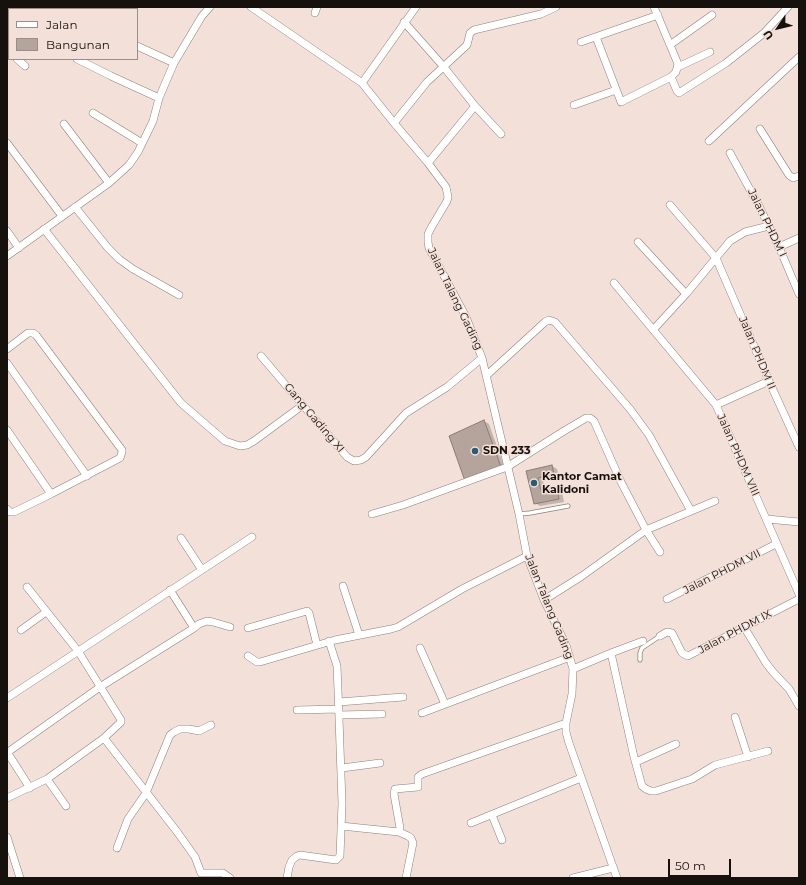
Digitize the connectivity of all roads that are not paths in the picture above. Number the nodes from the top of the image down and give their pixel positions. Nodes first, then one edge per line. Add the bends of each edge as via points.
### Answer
1 (210, 7) edge
2 (416, 7) edge
3 (556, 7) edge
4 (654, 7) edge
5 (788, 7) edge
6 (254, 8) edge
7 (658, 15) junction
8 (712, 15) dead end
9 (404, 22) junction
10 (596, 37) junction
11 (581, 42) dead end
12 (670, 44) junction
13 (138, 46) edge
14 (710, 52) dead end
15 (799, 57) edge
16 (18, 60) edge
17 (80, 60) edge
18 (174, 63) junction
19 (25, 66) dead end
20 (443, 66) junction
21 (678, 67) junction
22 (671, 77) junction
23 (362, 83) junction
24 (616, 90) junction
25 (159, 98) junction
26 (574, 105) dead end
27 (475, 106) junction
28 (93, 113) dead end
29 (394, 123) junction
30 (64, 124) dead end
31 (760, 129) dead end
32 (501, 134) dead end
33 (709, 141) dead end
34 (7, 143) edge
35 (142, 143) junction
36 (730, 153) dead end
37 (428, 163) junction
38 (799, 176) edge
39 (109, 183) junction
40 (670, 206) dead end
41 (74, 207) junction
42 (62, 216) junction
43 (769, 226) junction
44 (44, 229) junction
45 (7, 231) edge
46 (799, 238) edge
47 (638, 242) dead end
48 (779, 247) junction
49 (19, 248) junction
50 (7, 256) edge
51 (716, 258) junction
52 (614, 283) dead end
53 (686, 294) junction
54 (799, 294) edge
55 (180, 295) dead end
56 (653, 330) junction
57 (7, 349) edge
58 (261, 356) dead end
59 (482, 358) junction
60 (7, 364) edge
61 (487, 375) junction
62 (768, 382) junction
63 (303, 405) junction
64 (716, 405) junction
65 (7, 430) edge
66 (799, 447) edge
67 (507, 467) junction
68 (87, 476) junction
69 (51, 494) junction
70 (715, 501) dead end
71 (568, 506) dead end
72 (7, 509) edge
73 (691, 511) junction
74 (372, 514) dead end
75 (519, 514) junction
76 (767, 518) junction
77 (799, 522) edge
78 (646, 530) junction
79 (252, 537) dead end
80 (181, 538) dead end
81 (776, 544) junction
82 (660, 552) dead end
83 (527, 556) junction
84 (202, 570) junction
85 (797, 583) edge
86 (343, 586) dead end
87 (27, 587) dead end
88 (170, 590) junction
89 (799, 594) edge
90 (667, 599) dead end
91 (799, 599) edge
92 (544, 600) junction
93 (46, 612) junction
94 (230, 627) dead end
95 (744, 627) junction
96 (194, 628) junction
97 (248, 628) dead end
98 (21, 630) dead end
99 (359, 635) junction
100 (660, 636) joint
101 (329, 641) junction
102 (643, 641) dead end
103 (317, 645) junction
104 (420, 648) dead end
105 (78, 651) junction
106 (611, 653) junction
107 (248, 656) dead end
108 (570, 657) junction
109 (640, 660) dead end
110 (574, 669) junction
111 (100, 687) junction
112 (403, 697) dead end
113 (7, 698) edge
114 (445, 704) junction
115 (799, 706) edge
116 (339, 709) junction
117 (297, 710) dead end
118 (422, 713) dead end
119 (382, 714) dead end
120 (735, 717) dead end
121 (566, 722) junction
122 (211, 725) dead end
123 (104, 738) junction
124 (676, 744) dead end
125 (768, 751) dead end
126 (7, 752) edge
127 (748, 757) junction
128 (636, 762) junction
129 (380, 764) dead end
130 (342, 768) junction
131 (581, 778) junction
132 (47, 779) junction
133 (30, 788) junction
134 (146, 792) junction
135 (7, 798) edge
136 (66, 806) dead end
137 (492, 815) junction
138 (471, 823) dead end
139 (341, 826) junction
140 (399, 832) junction
141 (7, 837) edge
142 (502, 840) dead end
143 (117, 848) dead end
144 (613, 868) junction
145 (20, 878) edge
146 (230, 878) edge
147 (287, 878) edge
148 (406, 878) edge
149 (573, 878) edge
150 (617, 878) edge

1 - 18 street
2 - 9 street
3 - 20 street via 541,14 474,30 470,33 467,45
4 - 7 street
5 - 22 street via 764,33 684,91 677,92
6 - 23 street, Jalan Talang Gading
7 - 10 street
7 - 12 street
8 - 12 street
9 - 20 street
9 - 23 street
10 - 11 street
10 - 24 street
12 - 21 street
13 - 18 street
14 - 21 street
15 - 33 street
16 - 19 street
17 - 25 street
18 - 25 street
20 - 27 street
20 - 29 street
21 - 22 street
22 - 24 street via 621,102
23 - 29 street, Jalan Talang Gading
24 - 26 street
25 - 35 street via 153,120
27 - 32 street
27 - 37 street
28 - 35 street
29 - 37 street, Jalan Talang Gading
30 - 39 street
31 - 38 street via 789,175 793,178
34 - 42 street
35 - 39 street via 129,165
36 - 43 street, Jalan PHDM I
37 - 59 street, Jalan Talang Gading via 446,187 448,197 428,234 429,248 466,317
39 - 41 street
40 - 51 street, Jalan PHDM II
41 - 42 street
41 - 55 street via 119,260
42 - 44 street
43 - 48 street, Jalan PHDM I
43 - 51 street via 745,232 730,240
44 - 49 street
44 - 63 street via 181,403 225,441 240,446 247,445
45 - 49 street
46 - 48 street
47 - 53 street
48 - 54 street, Jalan PHDM I
49 - 50 street
51 - 53 street
51 - 62 street, Jalan PHDM II
52 - 56 street, Jalan PHDM VIII
53 - 56 street
56 - 64 street, Jalan PHDM VIII
57 - 68 street via 28,333 36,335 122,450 120,458
58 - 63 street, Gang Gading XI
59 - 61 street, Jalan Talang Gading
59 - 63 street, Gang Gading XI via 447,387 406,413 366,458 358,461 347,457
60 - 68 street
61 - 67 street, Jalan Talang Gading
61 - 73 street via 545,322 555,322 630,409 648,435
62 - 64 street
62 - 66 street, Jalan PHDM II
64 - 76 street, Jalan PHDM VIII
65 - 69 street
67 - 74 street
67 - 75 street, Jalan Talang Gading
67 - 78 street via 586,418 591,419
68 - 69 street
69 - 72 street via 14,512
70 - 73 street
71 - 75 lane
73 - 78 street
75 - 83 street, Jalan Talang Gading
76 - 77 street
76 - 81 street, Jalan PHDM VIII
78 - 82 street
78 - 92 street
79 - 84 street
80 - 84 street
81 - 85 street, Jalan PHDM VIII
81 - 90 street, Jalan PHDM VII
83 - 92 street, Jalan Talang Gading
83 - 99 street via 462,589 398,627
84 - 88 street
85 - 89 street, Jalan PHDM VIII
86 - 99 street
87 - 93 street
88 - 96 street
88 - 105 street
91 - 95 street, Jalan PHDM IX
92 - 108 street, Jalan Talang Gading
93 - 98 street
93 - 105 street
94 - 96 street via 207,621
95 - 100 street, Jalan PHDM IX via 688,656 682,653 672,634 667,632
95 - 115 street via 766,663 789,689
96 - 111 street
97 - 103 street via 307,611
99 - 101 street
100 - 109 lane via 642,648
101 - 103 street
101 - 116 street via 336,666
102 - 106 street
103 - 107 street via 260,662
104 - 114 street
105 - 111 street
105 - 113 street
106 - 110 street
106 - 128 street
108 - 110 street, Jalan Talang Gading
108 - 114 street
110 - 121 street, Jalan Talang Gading
111 - 123 street via 121,720
111 - 126 street
112 - 116 street
114 - 118 street
116 - 117 street
116 - 119 street
116 - 130 street
120 - 127 street
121 - 131 street, Jalan Talang Gading via 569,744
121 - 140 street via 422,774 418,777 418,787 395,790
122 - 134 street via 199,731 180,729 170,735
123 - 132 street
123 - 134 street
124 - 128 street
125 - 127 street
126 - 133 street
127 - 128 street via 715,765 692,779 651,791 642,786
129 - 130 street
130 - 139 street
131 - 137 street
131 - 144 street, Jalan Talang Gading
132 - 133 street
132 - 136 street
133 - 135 street
134 - 143 street via 128,819
134 - 146 street via 195,857 201,874 223,874
137 - 138 street
137 - 142 street
139 - 140 street
139 - 147 street via 338,859 297,856 292,860
140 - 148 street via 411,838 413,843
141 - 145 street
144 - 149 street
144 - 150 street, Jalan Talang Gading

